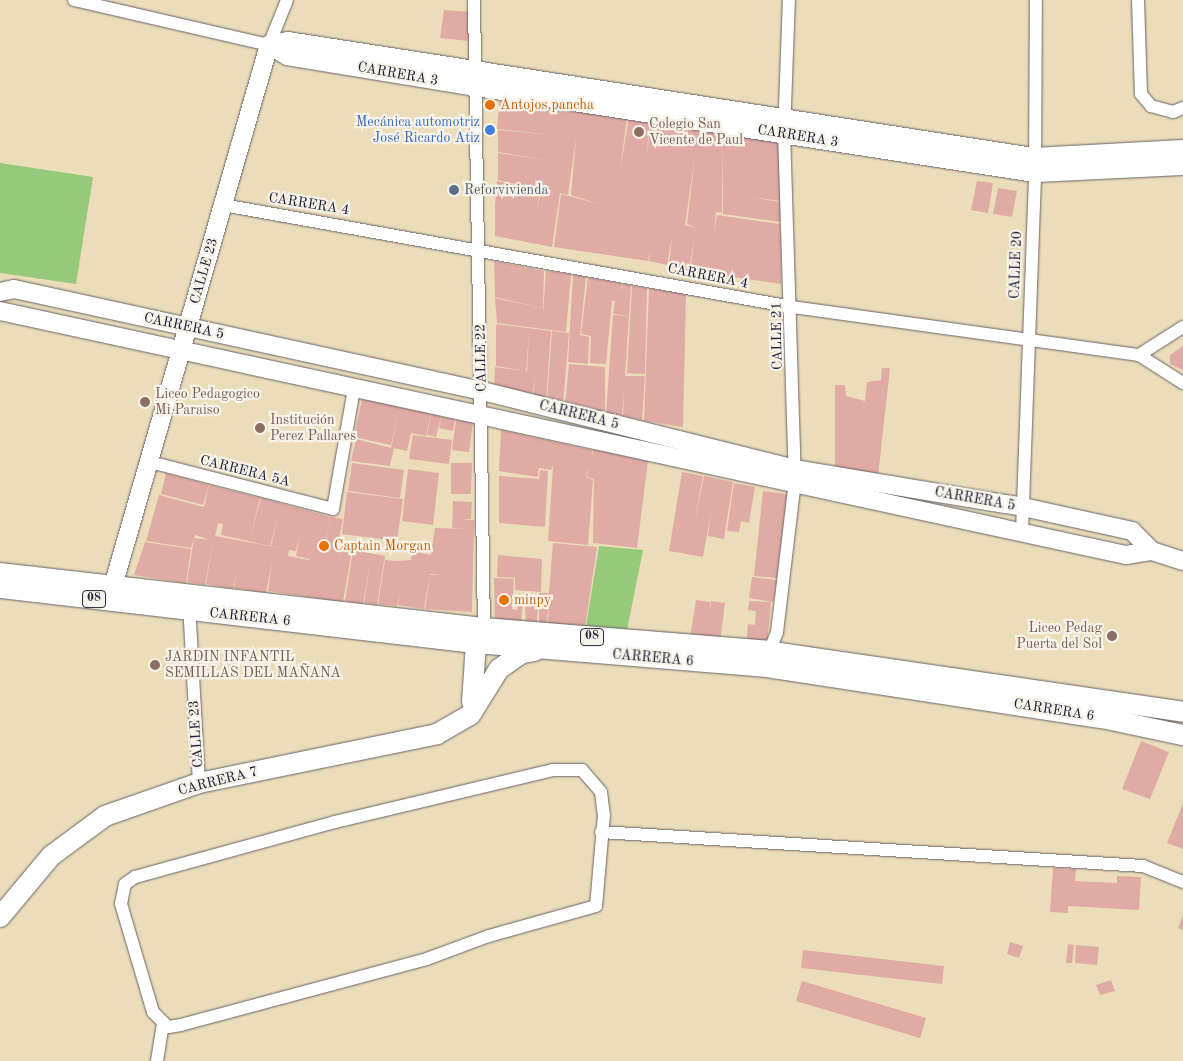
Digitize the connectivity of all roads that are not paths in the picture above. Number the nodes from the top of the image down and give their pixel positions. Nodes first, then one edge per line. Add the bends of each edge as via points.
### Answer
1 (74, 0) edge
2 (287, 0) edge
3 (474, 0) edge
4 (788, 0) edge
5 (1036, 0) edge
6 (1138, 0) edge
7 (269, 45) junction
8 (476, 80) junction
9 (1183, 108) edge
10 (784, 126) junction
11 (1183, 150) edge
12 (1129, 160) junction
13 (1034, 165) junction
14 (1183, 166) edge
15 (223, 205) junction
16 (479, 248) junction
17 (0, 292) edge
18 (792, 307) junction
19 (0, 311) edge
20 (188, 326) junction
21 (1183, 327) edge
22 (1029, 342) junction
23 (180, 351) junction
24 (1139, 355) junction
25 (1183, 383) edge
26 (354, 389) junction
27 (482, 391) junction
28 (483, 416) junction
29 (150, 462) junction
30 (794, 475) junction
31 (1023, 507) junction
32 (1022, 532) junction
33 (1152, 551) junction
34 (1183, 561) edge
35 (0, 573) edge
36 (0, 588) edge
37 (110, 593) junction
38 (189, 602) junction
39 (480, 635) junction
40 (551, 649) junction
41 (767, 659) junction
42 (1183, 712) edge
43 (471, 714) junction
44 (1183, 735) edge
45 (200, 783) junction
46 (601, 832) junction
47 (1183, 882) edge
48 (0, 917) edge
49 (163, 1024) junction
50 (157, 1061) edge

1 - 7 street, CARRERA 3
2 - 7 street, CALLE 23
3 - 8 street, CALLE 22
4 - 10 street, CALLE 21
5 - 13 street, CALLE 20
6 - 9 street via 1141,94 1151,106 1173,112
7 - 8 street, CARRERA 3 via 288,41
7 - 15 street, CALLE 23
8 - 10 street, CARRERA 3
8 - 16 street, CALLE 22
10 - 13 street, CARRERA 3
10 - 18 street, CALLE 21
11 - 12 street, CARRERA 3
12 - 13 street, CARRERA 3
12 - 14 street, CARRERA 3
13 - 22 street, CALLE 20
15 - 16 street, CARRERA 4
15 - 20 street, CALLE 23
16 - 18 street, CARRERA 4
16 - 27 street, CALLE 22
17 - 20 street, CARRERA 5 via 14,288
18 - 22 street, CARRERA 4
18 - 30 street, CALLE 21
19 - 23 street, CARRERA 5
20 - 23 street, CALLE 23
20 - 27 street, CARRERA 5
21 - 24 street
22 - 24 street, CARRERA 4
22 - 31 street, CALLE 20
23 - 26 street, CARRERA 5
23 - 29 street, CALLE 23
24 - 25 street, CARRERA 4
26 - 28 street, CARRERA 5
26 - 29 street, CARRERA 5A via 333,509
27 - 28 street, CALLE 22
27 - 30 street, CARRERA 5
28 - 30 street, CARRERA 5
28 - 39 street, CALLE 22
29 - 37 street, CALLE 23
30 - 31 street, CARRERA 5
30 - 32 street, CARRERA 5
30 - 41 street, CALLE 21 via 777,632
31 - 32 street, CALLE 20
31 - 33 street, CARRERA 5 via 1132,531
32 - 33 street, CARRERA 5 via 1126,555
33 - 34 street, CARRERA 5
35 - 37 main road, CARRERA 6 / 08
36 - 37 main road, CARRERA 6 / 08
37 - 38 main road, CARRERA 6 / 08
38 - 39 main road, CARRERA 6 / 08
38 - 45 street, CALLE 23
39 - 40 main road, CARRERA 6 / 08
39 - 41 main road, CARRERA 6 / 08
39 - 43 main road, CALLE 22
40 - 41 main road, CARRERA 6 / 08
40 - 43 main road via 522,653 510,660 485,685
41 - 42 main road, CARRERA 6 / 08
41 - 44 main road, CARRERA 6 / 08
43 - 45 main road, CARRERA 7 via 438,734
45 - 48 main road, CARRERA 7 via 105,816 80,832 51,856
46 - 47 street via 1143,866
46 - 49 street via 596,906 486,937 427,959 180,1025
46 - 49 street via 601,792 582,770 554,770 335,822 135,878 125,884 121,904 153,1012
49 - 50 street

